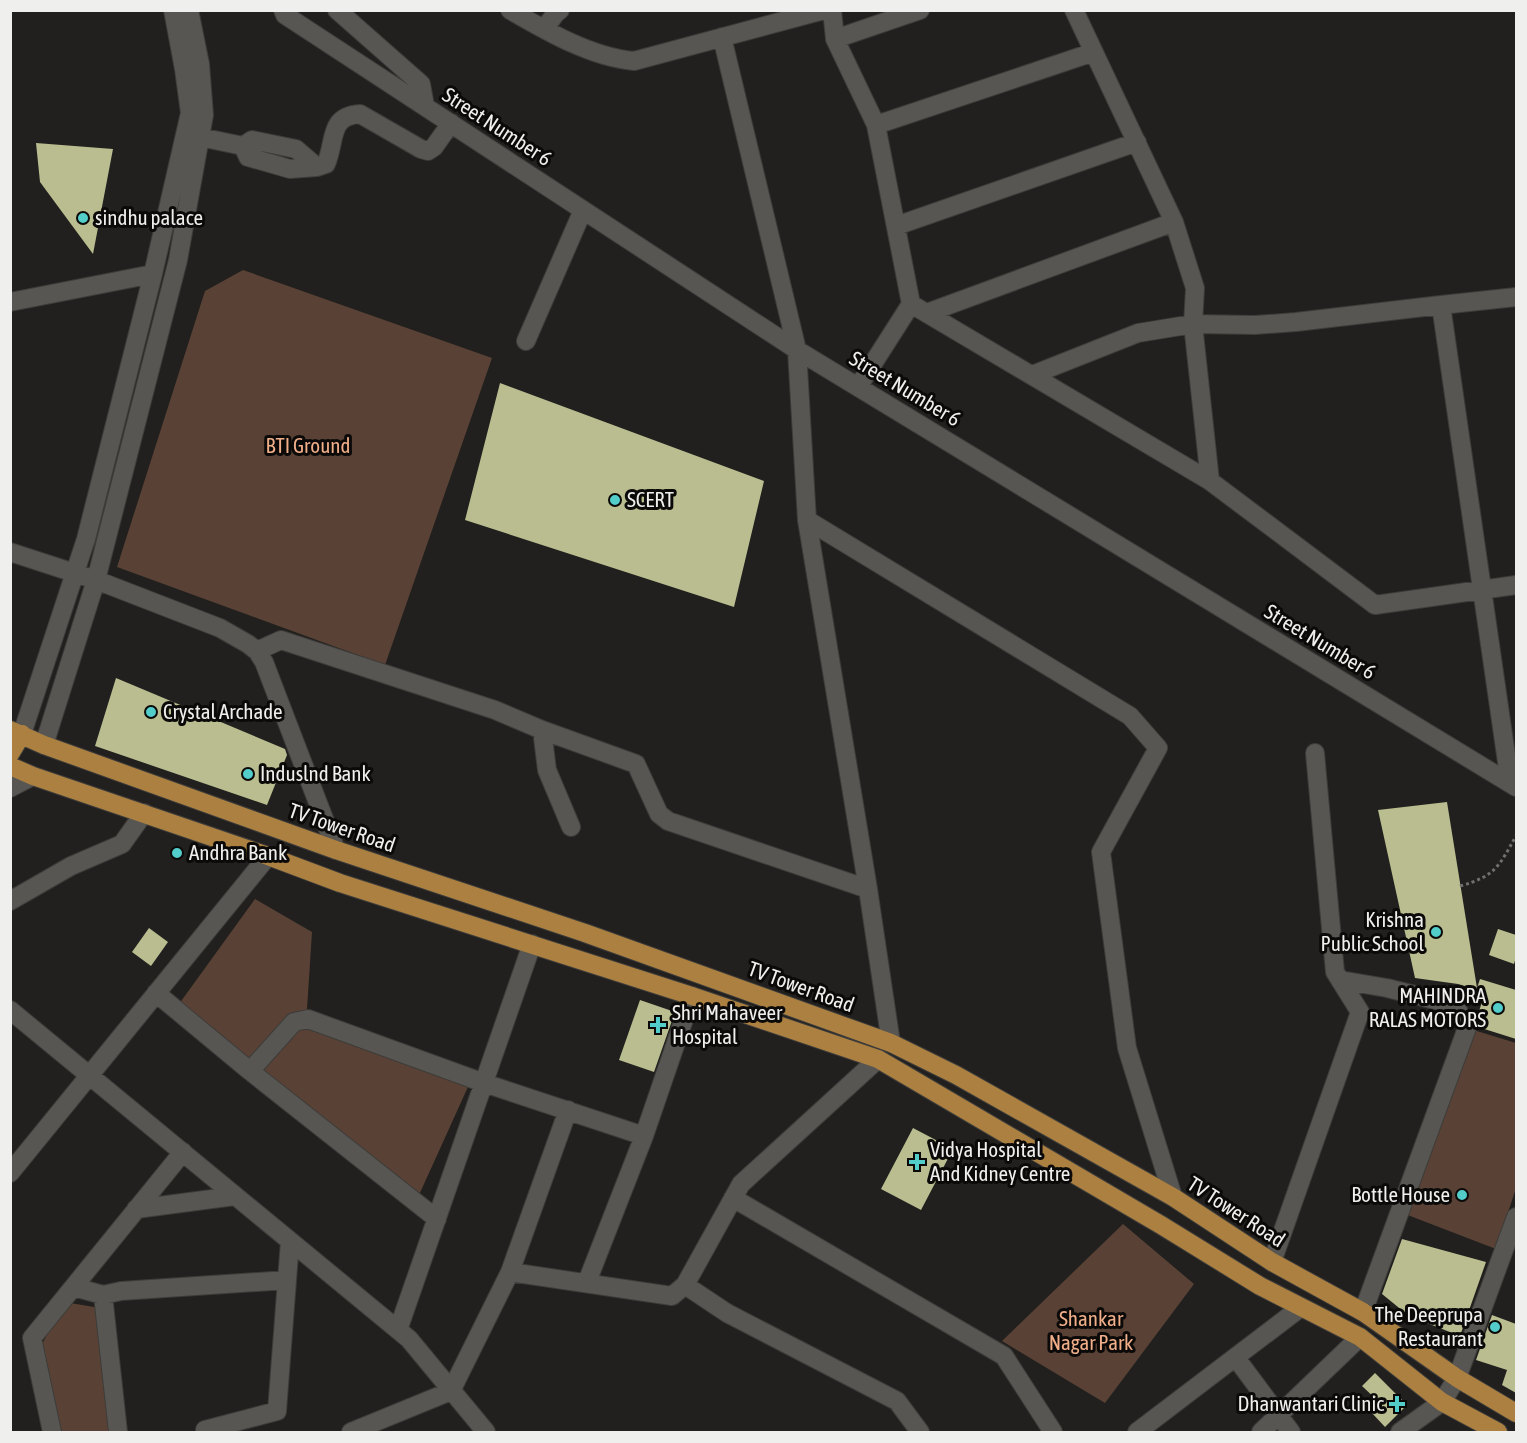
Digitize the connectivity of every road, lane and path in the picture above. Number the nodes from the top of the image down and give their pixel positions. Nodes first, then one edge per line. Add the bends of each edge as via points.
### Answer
1 (173, 10) edge
2 (189, 10) edge
3 (283, 10) edge
4 (337, 10) edge
5 (510, 10) edge
6 (560, 10) edge
7 (824, 10) edge
8 (832, 10) edge
9 (920, 10) edge
10 (1074, 10) edge
11 (544, 29) junction
12 (722, 37) junction
13 (835, 39) junction
14 (1094, 52) junction
15 (425, 106) junction
16 (451, 123) junction
17 (876, 125) junction
18 (200, 136) junction
19 (1137, 142) junction
20 (583, 210) junction
21 (1174, 222) junction
22 (896, 226) junction
23 (153, 273) junction
24 (1516, 297) edge
25 (10, 302) edge
26 (1441, 305) junction
27 (919, 309) junction
28 (1193, 324) junction
29 (525, 341) dead end
30 (797, 350) junction
31 (1032, 375) junction
32 (858, 387) junction
33 (115, 421) junction
34 (136, 426) junction
35 (1210, 481) junction
36 (807, 520) junction
37 (10, 552) edge
38 (76, 573) junction
39 (96, 580) junction
40 (1516, 585) edge
41 (1482, 590) junction
42 (257, 651) junction
43 (542, 730) junction
44 (16, 732) edge
45 (44, 744) junction
46 (1315, 753) dead end
47 (10, 754) edge
48 (10, 766) edge
49 (33, 776) junction
50 (1513, 785) edge
51 (10, 788) edge
52 (144, 813) junction
53 (571, 827) dead end
54 (1516, 836) edge
55 (336, 850) junction
56 (268, 856) junction
57 (1460, 886) dead end
58 (868, 889) junction
59 (10, 901) edge
60 (532, 944) junction
61 (1340, 980) junction
62 (156, 993) junction
63 (692, 996) junction
64 (10, 1010) edge
65 (891, 1043) junction
66 (878, 1059) junction
67 (250, 1071) junction
68 (89, 1075) junction
69 (484, 1083) junction
70 (568, 1110) junction
71 (644, 1136) junction
72 (183, 1152) junction
73 (10, 1173) edge
74 (235, 1196) junction
75 (1173, 1197) junction
76 (733, 1198) junction
77 (136, 1209) junction
78 (1516, 1217) edge
79 (437, 1219) junction
80 (290, 1241) junction
81 (1272, 1262) junction
82 (510, 1272) junction
83 (287, 1280) junction
84 (586, 1282) junction
85 (685, 1285) junction
86 (74, 1287) junction
87 (103, 1294) junction
88 (1300, 1308) junction
89 (1363, 1312) junction
90 (399, 1330) junction
91 (1360, 1338) junction
92 (1236, 1358) junction
93 (1457, 1378) junction
94 (451, 1391) junction
95 (1442, 1402) junction
96 (1516, 1413) edge
97 (1279, 1417) junction
98 (52, 1432) edge
99 (118, 1432) edge
100 (200, 1432) edge
101 (351, 1432) edge
102 (486, 1432) edge
103 (920, 1432) edge
104 (1053, 1432) edge
105 (1137, 1432) edge
106 (1261, 1432) edge
107 (1291, 1432) edge
108 (1400, 1432) edge
109 (1498, 1432) edge

1 - 23 street via 190,112
2 - 18 street via 200,63 204,115
3 - 15 street, Street Number 6 via 285,15
4 - 15 street via 421,84
5 - 11 street
6 - 11 street
7 - 12 street
8 - 13 street
9 - 13 street
10 - 14 street
11 - 12 street via 612,59 634,61
12 - 30 street
13 - 17 street
14 - 17 street
14 - 19 street
15 - 16 street, Street Number 6
16 - 18 street via 428,151 360,114 350,115 334,130 326,164 317,167 296,149 252,140 243,146
16 - 20 street, Street Number 6
17 - 22 street
18 - 34 street via 178,260
19 - 21 street
19 - 22 street
20 - 29 street
20 - 30 street, Street Number 6
21 - 27 street
21 - 28 street via 1195,288
22 - 27 street
23 - 25 street
23 - 33 street
24 - 26 street
26 - 28 street via 1296,322
26 - 41 street
27 - 31 street
27 - 32 street
28 - 31 street via 1138,333
28 - 35 street
30 - 32 street, Street Number 6
30 - 36 street
31 - 35 street
32 - 50 street, Street Number 6
33 - 34 street
33 - 38 street
34 - 39 street
35 - 41 street via 1375,605
36 - 58 street
36 - 75 street via 1130,716 1158,748 1101,852 1128,1048
37 - 38 street
38 - 39 street
38 - 44 street
39 - 42 street via 220,628
39 - 45 street
40 - 41 street
41 - 50 street
42 - 43 street via 281,640 495,710
42 - 55 street
43 - 53 street via 547,770
43 - 58 street via 636,764 659,814 668,821
44 - 45 main road, TV Tower Road
44 - 47 main road
45 - 49 main road
45 - 55 main road, TV Tower Road
46 - 61 street via 1335,972
48 - 49 main road, TV Tower Road
49 - 51 street
49 - 52 main road, TV Tower Road
52 - 56 main road, TV Tower Road
52 - 59 street via 122,843 71,866
54 - 57 path via 1501,863 1483,880
55 - 65 main road, TV Tower Road via 585,933
56 - 60 main road, TV Tower Road
56 - 62 street
58 - 65 street
60 - 63 main road, TV Tower Road
60 - 69 street
61 - 81 street via 1360,1012
61 - 89 street via 1455,1005 1467,1028
62 - 67 street
62 - 68 street
63 - 66 main road, TV Tower Road
63 - 71 street
64 - 68 street
65 - 75 main road, TV Tower Road via 956,1075
66 - 76 street via 741,1184
66 - 88 main road, TV Tower Road
67 - 69 street via 294,1022 308,1019
67 - 79 street
68 - 72 street
68 - 73 street
69 - 70 street
69 - 79 street
70 - 71 street
70 - 82 street
71 - 84 street
72 - 74 street
72 - 77 street
74 - 77 street
74 - 80 street
75 - 81 main road, TV Tower Road
76 - 85 street
76 - 104 street via 1004,1356
77 - 86 street
78 - 93 street
79 - 90 street
80 - 83 street
80 - 90 street
81 - 89 main road, TV Tower Road
82 - 84 street
82 - 94 street
83 - 87 street
83 - 100 street via 277,1412
84 - 85 street via 672,1296
85 - 103 street via 727,1313 897,1401
86 - 87 street
86 - 98 street via 32,1338
87 - 99 street
88 - 91 main road, TV Tower Road
88 - 92 street
89 - 93 main road, TV Tower Road
90 - 94 street
91 - 95 main road, TV Tower Road
91 - 97 street
92 - 97 street
92 - 105 street
93 - 95 street
93 - 96 main road, TV Tower Road
94 - 101 street
94 - 102 street
95 - 108 street
95 - 109 main road, TV Tower Road
97 - 106 street
97 - 107 street

